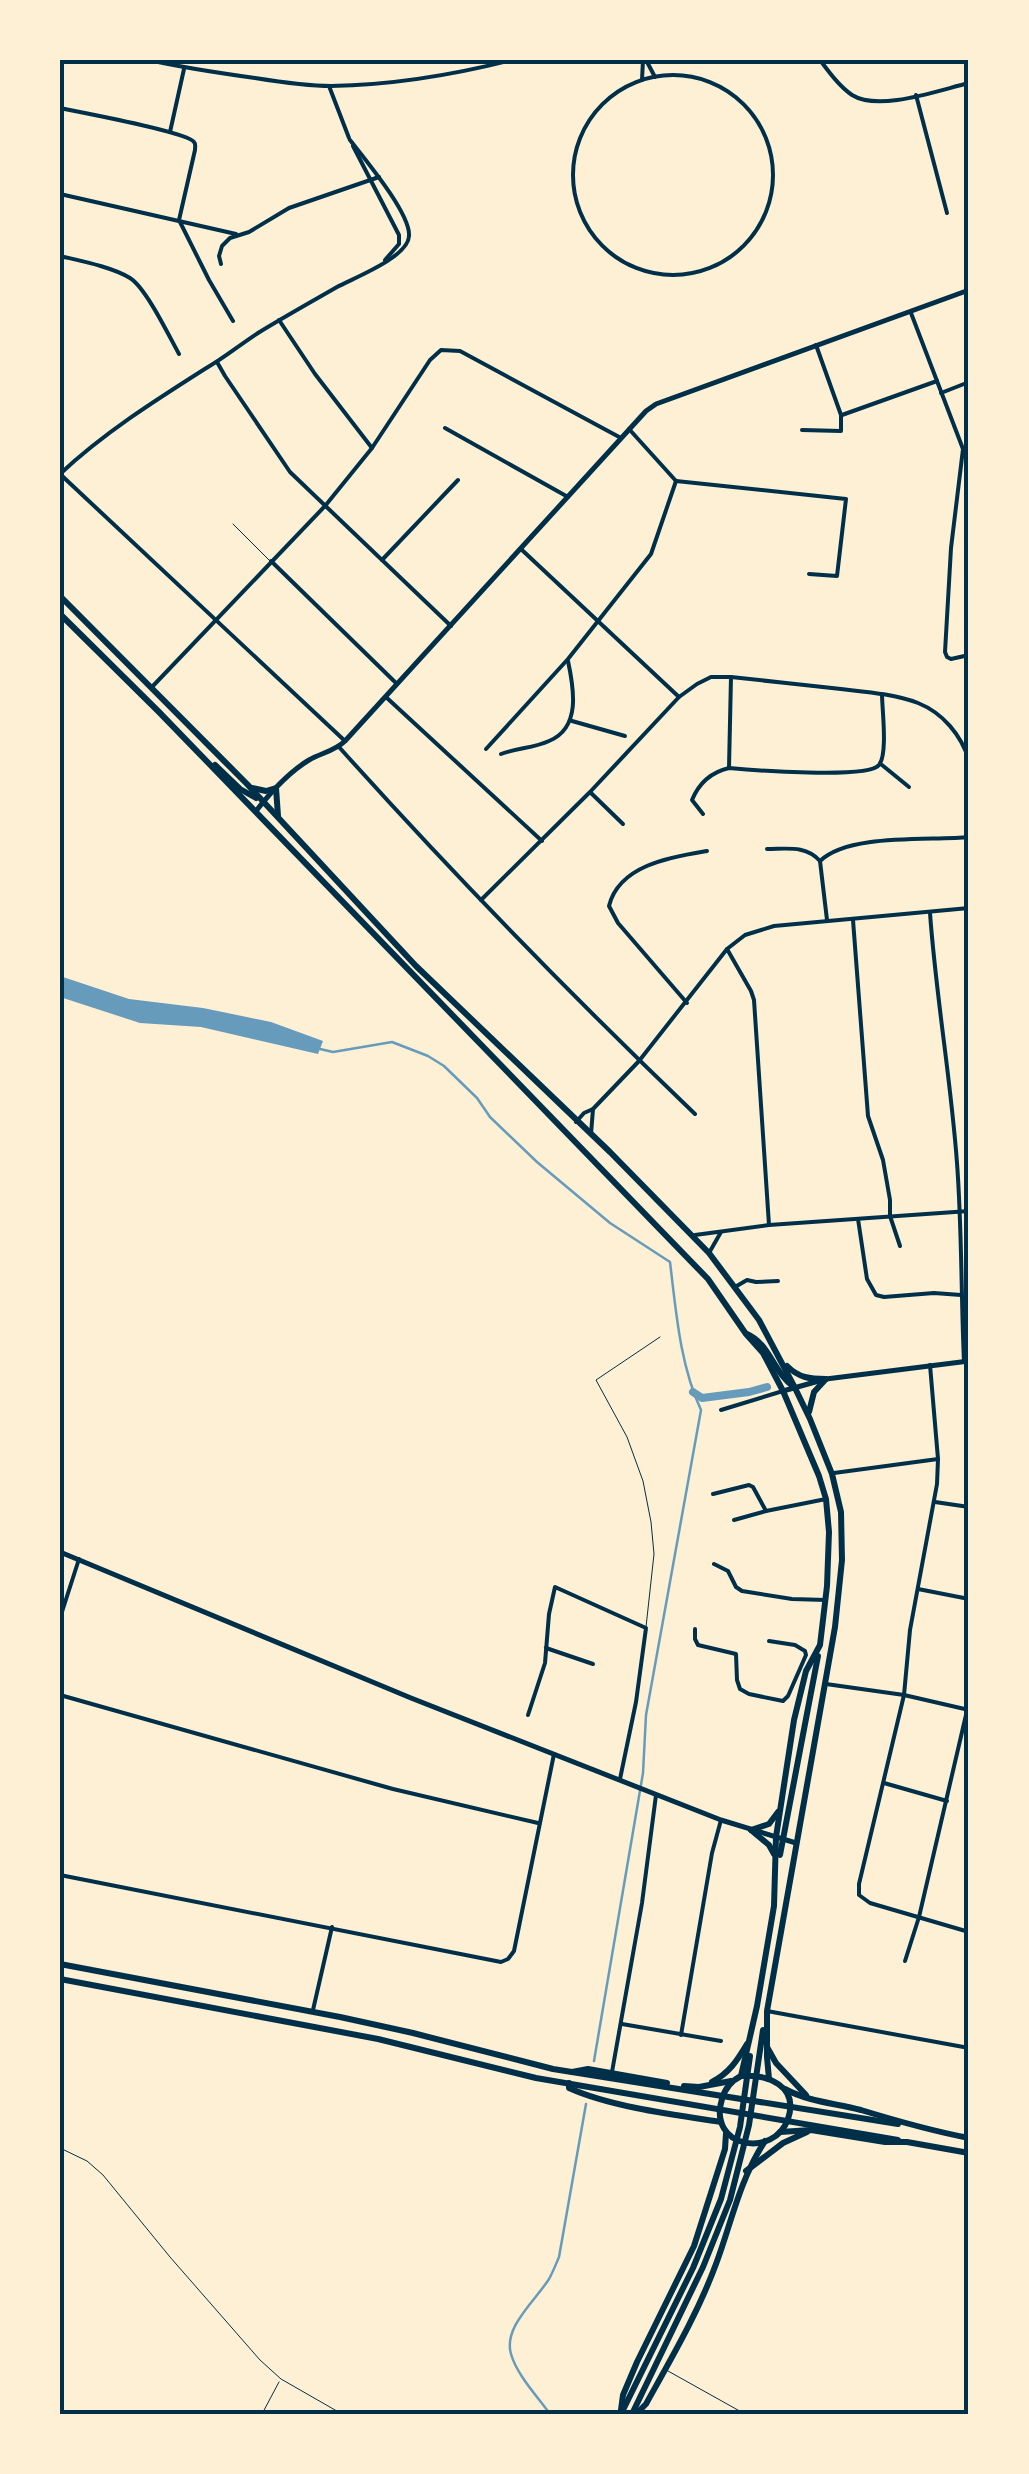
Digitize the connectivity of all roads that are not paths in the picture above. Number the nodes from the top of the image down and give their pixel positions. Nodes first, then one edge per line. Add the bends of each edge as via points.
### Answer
1 (149, 60) edge
2 (512, 60) edge
3 (644, 60) edge
4 (820, 60) edge
5 (184, 68) junction
6 (655, 76) junction
7 (642, 80) junction
8 (969, 83) edge
9 (329, 86) junction
10 (916, 95) junction
11 (60, 108) edge
12 (170, 132) junction
13 (350, 140) junction
14 (379, 177) junction
15 (370, 181) junction
16 (60, 194) edge
17 (947, 213) dead end
18 (179, 220) junction
19 (238, 234) junction
20 (60, 256) edge
21 (381, 263) junction
22 (220, 264) dead end
23 (969, 290) edge
24 (911, 313) junction
25 (279, 320) junction
26 (233, 322) dead end
27 (816, 345) junction
28 (179, 354) dead end
29 (217, 362) junction
30 (936, 381) junction
31 (969, 382) edge
32 (940, 393) junction
33 (841, 415) junction
34 (445, 428) dead end
35 (629, 428) junction
36 (802, 430) dead end
37 (621, 438) junction
38 (372, 448) junction
39 (966, 448) edge
40 (60, 474) edge
41 (458, 480) dead end
42 (676, 481) junction
43 (568, 498) junction
44 (324, 506) junction
45 (233, 524) dead end
46 (521, 550) junction
47 (381, 560) junction
48 (270, 561) junction
49 (809, 574) dead end
50 (60, 596) edge
51 (60, 614) edge
52 (217, 619) junction
53 (599, 621) junction
54 (451, 626) junction
55 (969, 655) edge
56 (568, 659) junction
57 (731, 677) junction
58 (398, 685) junction
59 (152, 688) junction
60 (882, 694) junction
61 (387, 697) junction
62 (679, 697) junction
63 (570, 721) junction
64 (625, 736) dead end
65 (345, 741) junction
66 (966, 744) edge
67 (339, 747) junction
68 (486, 750) dead end
69 (501, 754) dead end
70 (205, 760) junction
71 (969, 760) edge
72 (880, 764) junction
73 (729, 768) junction
74 (247, 784) junction
75 (910, 787) dead end
76 (276, 788) junction
77 (590, 792) junction
78 (262, 802) junction
79 (255, 812) junction
80 (704, 814) dead end
81 (278, 818) junction
82 (623, 824) dead end
83 (969, 837) edge
84 (542, 840) junction
85 (767, 849) dead end
86 (707, 851) dead end
87 (820, 861) junction
88 (481, 900) junction
89 (969, 908) edge
90 (930, 913) junction
91 (827, 920) junction
92 (853, 920) junction
93 (727, 949) junction
94 (687, 1003) junction
95 (639, 1061) junction
96 (593, 1109) junction
97 (695, 1114) dead end
98 (576, 1122) junction
99 (591, 1136) junction
100 (969, 1211) edge
101 (958, 1212) junction
102 (890, 1216) junction
103 (858, 1218) junction
104 (768, 1225) junction
105 (721, 1232) junction
106 (691, 1235) junction
107 (900, 1246) dead end
108 (708, 1254) junction
109 (778, 1281) dead end
110 (735, 1287) junction
111 (961, 1295) junction
112 (746, 1334) junction
113 (660, 1338) dead end
114 (782, 1361) junction
115 (966, 1361) edge
116 (930, 1365) junction
117 (826, 1380) junction
118 (795, 1388) junction
119 (783, 1392) junction
120 (721, 1410) dead end
121 (810, 1419) junction
122 (938, 1460) junction
123 (832, 1474) junction
124 (713, 1494) dead end
125 (826, 1499) junction
126 (934, 1502) junction
127 (969, 1508) edge
128 (766, 1511) junction
129 (734, 1520) dead end
130 (60, 1552) edge
131 (79, 1558) junction
132 (714, 1564) dead end
133 (918, 1589) junction
134 (969, 1599) edge
135 (826, 1600) junction
136 (60, 1618) edge
137 (646, 1628) junction
138 (696, 1629) dead end
139 (769, 1642) dead end
140 (820, 1647) junction
141 (546, 1648) junction
142 (805, 1651) junction
143 (829, 1660) junction
144 (594, 1664) dead end
145 (819, 1670) junction
146 (824, 1683) junction
147 (904, 1694) junction
148 (60, 1695) edge
149 (969, 1702) edge
150 (968, 1710) edge
151 (528, 1715) dead end
152 (554, 1754) junction
153 (620, 1779) junction
154 (884, 1784) junction
155 (655, 1793) junction
156 (948, 1802) junction
157 (779, 1811) junction
158 (721, 1820) junction
159 (538, 1823) junction
160 (751, 1830) junction
161 (776, 1836) junction
162 (796, 1843) junction
163 (776, 1860) junction
164 (60, 1875) edge
165 (919, 1917) junction
166 (332, 1927) junction
167 (969, 1932) edge
168 (905, 1960) dead end
169 (60, 1964) edge
170 (60, 1980) edge
171 (767, 2011) junction
172 (312, 2012) junction
173 (620, 2024) junction
174 (681, 2035) junction
175 (750, 2039) junction
176 (720, 2040) dead end
177 (767, 2046) junction
178 (969, 2048) edge
179 (572, 2072) junction
180 (612, 2072) junction
181 (741, 2076) junction
182 (769, 2079) junction
183 (732, 2081) junction
184 (569, 2083) junction
185 (706, 2086) junction
186 (785, 2088) junction
187 (810, 2099) junction
188 (721, 2122) junction
189 (912, 2126) junction
190 (811, 2130) junction
191 (726, 2132) junction
192 (780, 2132) junction
193 (969, 2138) edge
194 (765, 2141) junction
195 (908, 2142) junction
196 (60, 2148) edge
197 (969, 2153) edge
198 (746, 2172) junction
199 (665, 2370) junction
200 (281, 2379) junction
201 (635, 2399) junction
202 (262, 2414) edge
203 (342, 2414) edge
204 (621, 2414) edge
205 (634, 2414) edge
206 (746, 2414) edge

1 - 5 street
2 - 9 street via 410,80
3 - 6 street
3 - 7 street
4 - 10 street via 842,86 866,100
5 - 9 street
5 - 12 street
6 - 7 street
6 - 7 street via 698,78 730,92 755,116 769,144 774,178 762,220 733,254 704,270 656,273 625,262 598,240 575,196 584,130 606,100
8 - 10 street
9 - 13 street
10 - 17 street
11 - 12 street
12 - 18 street via 196,144
13 - 14 street
13 - 15 street
14 - 15 street
14 - 21 street via 409,231 405,248
15 - 19 street via 289,208
15 - 21 street via 399,234 394,252
16 - 18 street
18 - 19 street
18 - 26 street
19 - 22 street via 222,246
20 - 28 street via 140,286
21 - 25 street
23 - 24 street
24 - 27 street
24 - 30 street
25 - 29 street
25 - 38 street
27 - 33 street
27 - 35 street via 656,404
29 - 40 street via 132,416
29 - 44 street via 290,472
30 - 32 street
30 - 33 street
31 - 32 street
32 - 39 street
33 - 36 street via 842,431
34 - 43 street
35 - 37 street
35 - 42 street
37 - 38 street via 446,349 430,360
37 - 43 street
38 - 44 street
39 - 55 street via 945,652 951,659
40 - 52 street
41 - 47 street
42 - 49 street via 846,500 837,576
42 - 53 street via 651,554
43 - 46 street
44 - 47 street
44 - 48 street
45 - 48 lane
46 - 53 street
46 - 54 street
47 - 54 street
48 - 52 street
48 - 58 street
50 - 59 main road
51 - 70 main road
52 - 59 street
52 - 65 street
53 - 56 street
53 - 62 street
54 - 58 street
56 - 63 street
56 - 68 street
57 - 60 street
57 - 62 street via 712,677
57 - 73 street
58 - 61 street
59 - 74 main road
60 - 66 street via 930,709
60 - 72 street
61 - 65 street
61 - 84 street
62 - 77 street
63 - 64 street
63 - 69 street via 550,741
65 - 67 street
66 - 71 street
67 - 76 street via 305,762
67 - 88 street
70 - 78 main road
70 - 79 main road
72 - 73 street via 866,772
72 - 75 street
73 - 80 street via 694,794
74 - 76 main road
74 - 78 main road
76 - 78 street
76 - 81 main road
77 - 82 street
77 - 84 street
78 - 79 street
78 - 81 main road
79 - 112 main road via 708,1278
81 - 98 main road via 416,966
83 - 87 street via 868,844
84 - 88 street
85 - 87 street via 800,848
86 - 94 street via 630,874 609,906
87 - 91 street
88 - 95 street
89 - 90 street
90 - 92 street
90 - 101 street
91 - 92 street
91 - 93 street via 764,927
92 - 102 street via 868,1116 883,1160
93 - 94 street
93 - 104 street via 754,1000
94 - 95 street
95 - 96 street
95 - 97 street
96 - 98 street
96 - 99 street
98 - 99 main road
99 - 106 main road
100 - 101 street
101 - 102 street
101 - 111 street
102 - 103 street
102 - 107 street
103 - 104 street
103 - 111 street via 867,1280 876,1295
104 - 105 street
105 - 106 street
105 - 108 street
106 - 108 main road
108 - 110 main road
109 - 110 street via 747,1280
110 - 114 main road
111 - 115 street
112 - 118 main road via 760,1340
112 - 119 main road
113 - 137 lane via 596,1380 643,1481 654,1554
114 - 117 main road via 799,1376
114 - 118 main road
115 - 116 street
116 - 117 street
116 - 122 street
117 - 118 street
117 - 121 main road via 811,1397
118 - 119 street
118 - 121 main road
119 - 120 street
119 - 125 main road
121 - 123 main road
122 - 123 street
122 - 126 street
123 - 143 main road via 842,1547
124 - 128 street via 749,1485
125 - 128 street
125 - 135 main road
126 - 127 street
126 - 133 street
128 - 129 street
130 - 131 street
131 - 136 street
131 - 152 street
132 - 135 street via 742,1591
133 - 134 street
133 - 147 street
135 - 140 main road
137 - 141 street via 555,1586
137 - 153 street
138 - 142 street via 698,1645 736,1654 740,1690 783,1701
139 - 142 street
140 - 142 street
140 - 145 main road
140 - 157 main road via 806,1672
141 - 144 street
141 - 151 street
143 - 145 main road
143 - 146 main road
145 - 201 main road via 772,1900 740,2128 699,2254
145 - 201 main road via 750,2125 703,2268
146 - 147 street
146 - 162 main road
147 - 150 street
147 - 154 street
148 - 159 street via 393,1790
149 - 150 street
150 - 156 street
152 - 153 street
152 - 159 street
153 - 155 street
154 - 156 street
154 - 165 street via 859,1895
155 - 158 street
155 - 173 street
156 - 165 street
157 - 160 main road via 769,1824
157 - 161 main road
158 - 160 street
158 - 174 street
159 - 166 street via 508,1960
160 - 161 street
160 - 163 main road
161 - 162 street
161 - 163 main road
162 - 171 main road
163 - 175 main road
164 - 166 street
165 - 167 street
165 - 168 street
166 - 172 street
169 - 172 main road
170 - 184 main road via 378,2039
171 - 177 main road
171 - 178 street
172 - 179 main road
173 - 174 street
173 - 180 street
174 - 176 street
175 - 181 main road
175 - 185 main road via 724,2076
177 - 182 main road
177 - 187 main road
179 - 180 main road
179 - 189 main road
180 - 185 main road
181 - 182 main road
181 - 183 main road
182 - 186 main road
183 - 185 main road
183 - 188 main road
184 - 188 main road via 578,2092
184 - 195 main road
186 - 187 main road
186 - 192 main road via 789,2114
187 - 189 main road
188 - 191 main road
189 - 193 main road
190 - 192 main road
190 - 195 main road
190 - 198 main road via 783,2142
191 - 194 main road via 744,2143
191 - 204 main road via 694,2246 622,2395
192 - 194 main road
194 - 198 main road
195 - 197 main road
196 - 200 lane via 95,2166
198 - 199 main road via 716,2264
199 - 205 main road
199 - 206 lane
200 - 202 lane
200 - 203 lane
201 - 204 main road
201 - 205 main road

